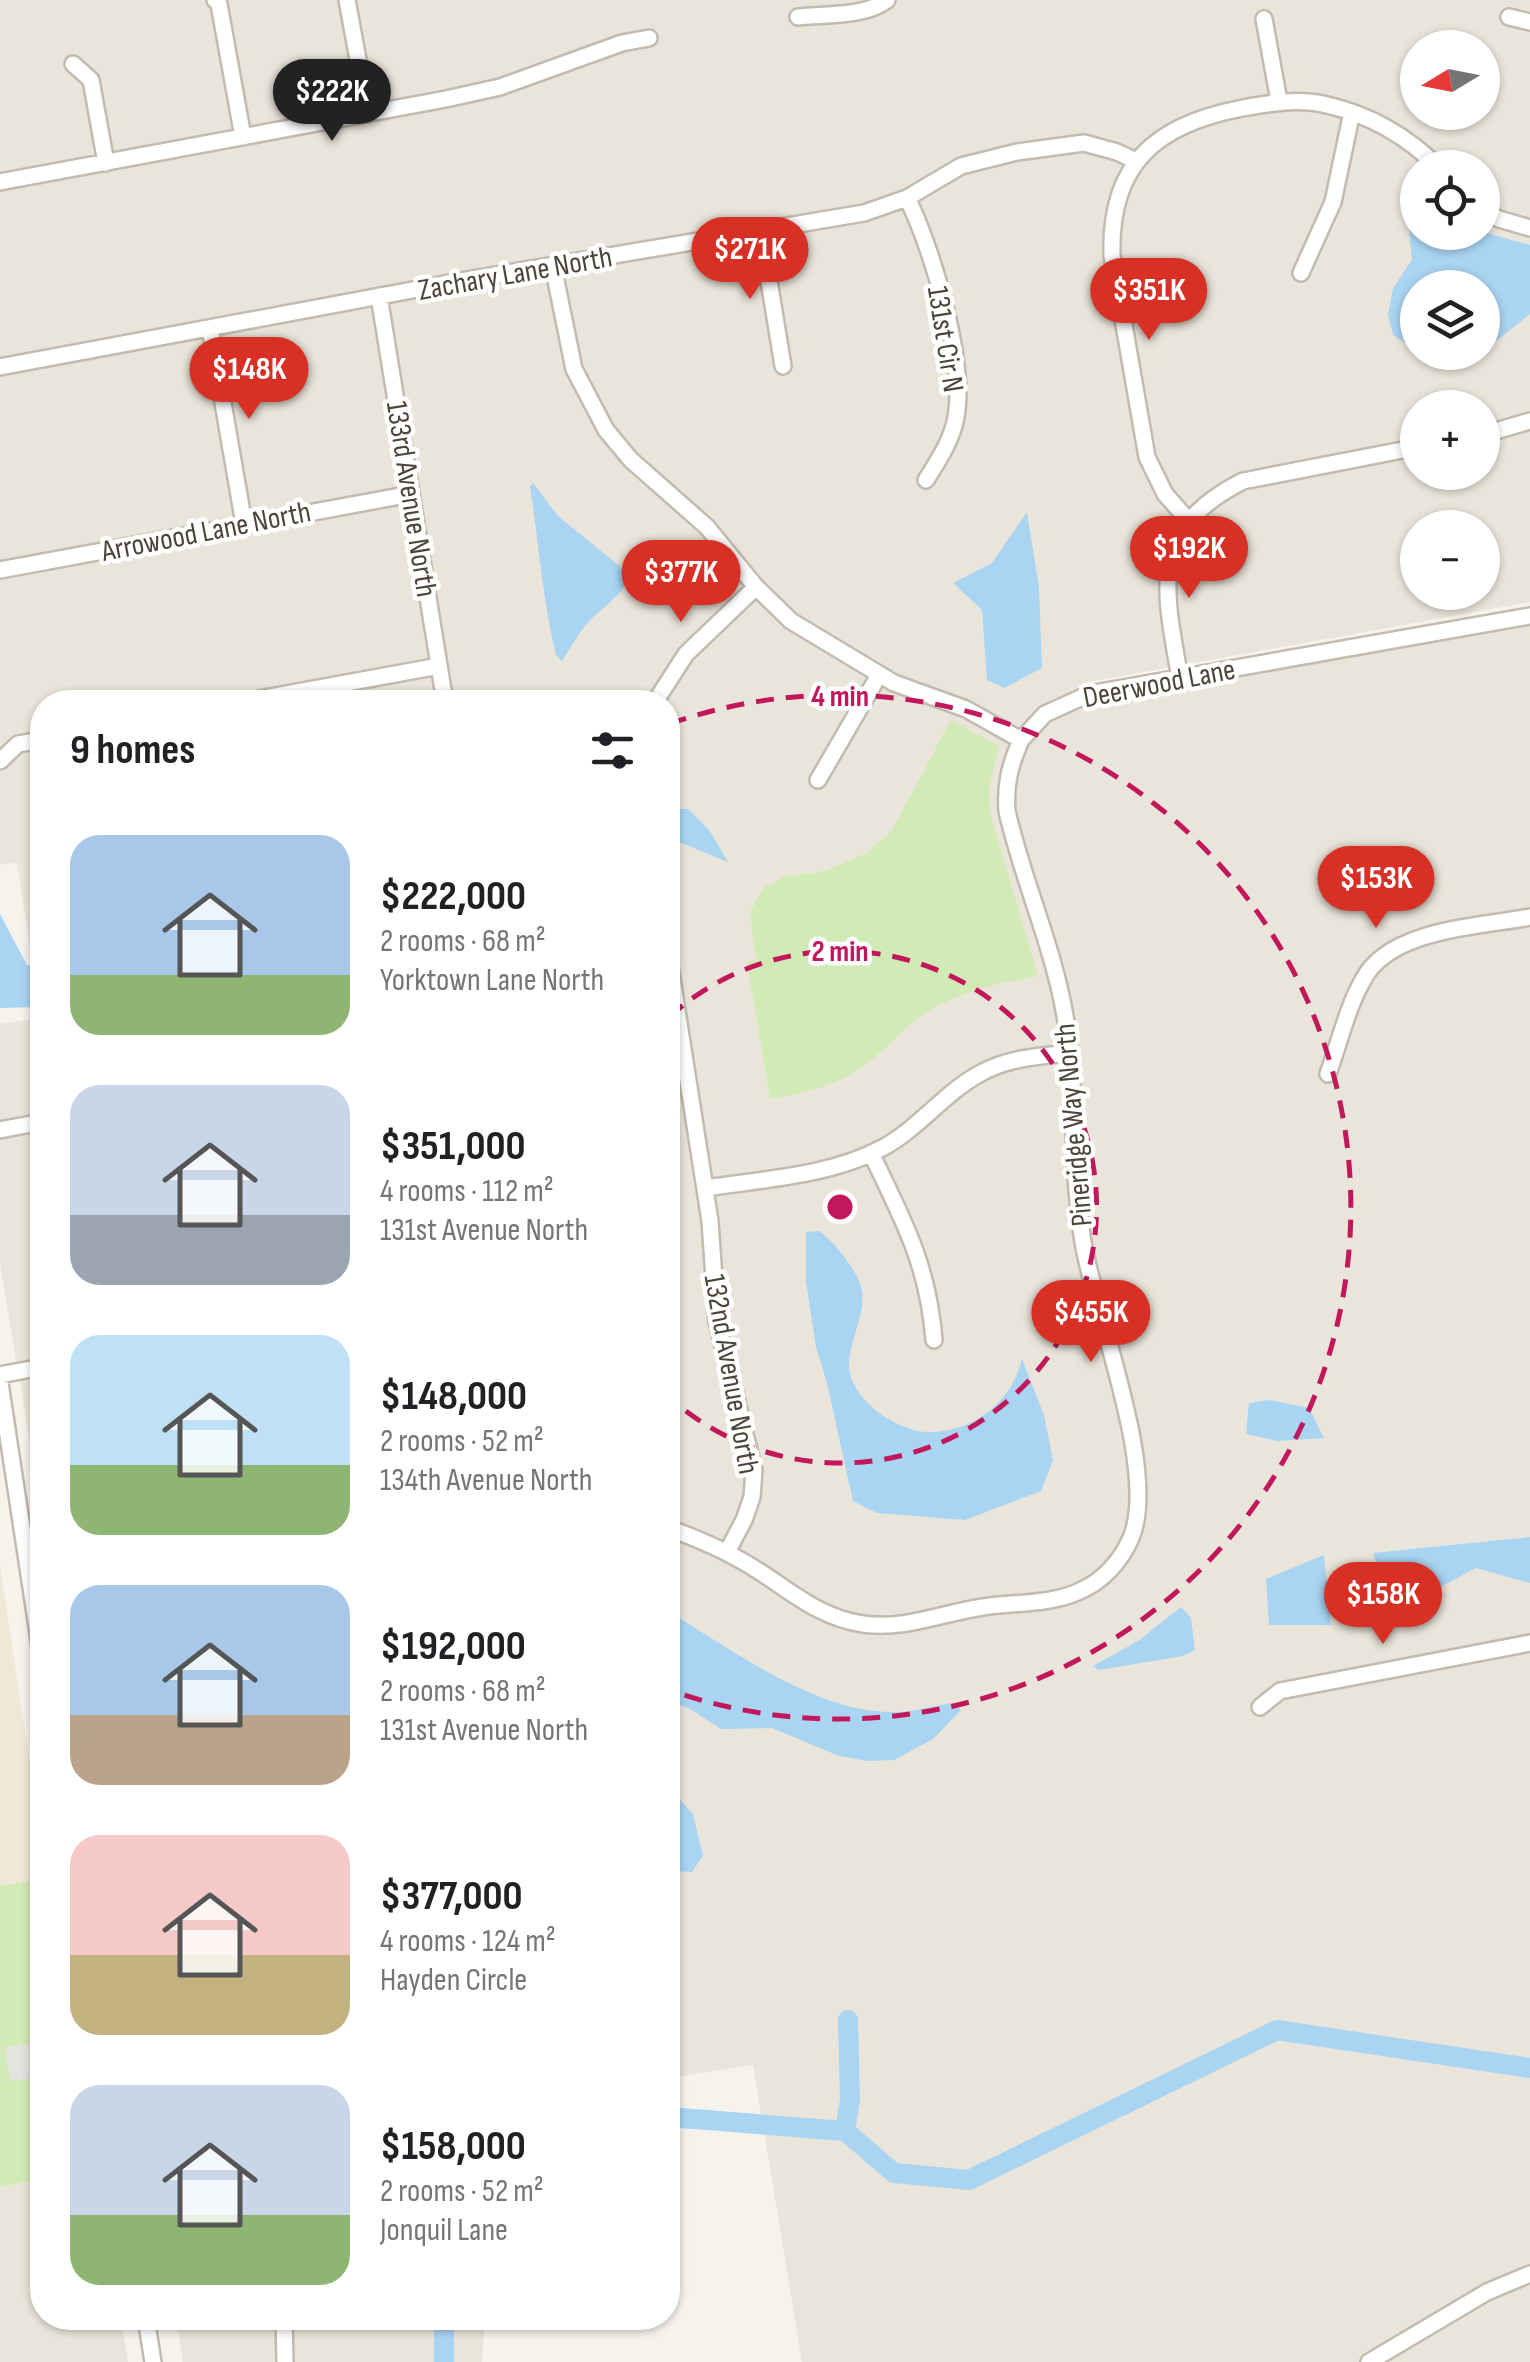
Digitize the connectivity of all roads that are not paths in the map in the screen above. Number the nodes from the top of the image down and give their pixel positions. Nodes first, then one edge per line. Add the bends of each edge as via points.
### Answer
1 (215, 0) edge
2 (348, 0) edge
3 (887, 0) edge
4 (798, 17) dead end
5 (1509, 17) dead end
6 (1264, 19) dead end
7 (1530, 22) edge
8 (649, 38) dead end
9 (73, 64) dead end
10 (1279, 101) junction
11 (1352, 112) junction
12 (368, 114) junction
13 (242, 137) junction
14 (1419, 150) edge
15 (1136, 161) junction
16 (106, 163) junction
17 (0, 182) edge
18 (907, 198) junction
19 (1500, 219) edge
20 (1530, 228) edge
21 (761, 232) junction
22 (553, 266) junction
23 (1300, 273) dead end
24 (379, 296) junction
25 (210, 328) junction
26 (0, 366) edge
27 (783, 366) dead end
28 (1530, 421) edge
29 (1500, 430) edge
30 (1400, 450) edge
31 (926, 480) dead end
32 (412, 494) junction
33 (1188, 520) junction
34 (244, 524) junction
35 (0, 570) edge
36 (756, 587) junction
37 (1530, 616) edge
38 (439, 666) junction
39 (879, 674) junction
40 (1180, 678) junction
41 (318, 690) edge
42 (443, 690) edge
43 (663, 690) edge
44 (1021, 740) junction
45 (30, 742) edge
46 (0, 762) edge
47 (818, 780) dead end
48 (1530, 917) edge
49 (680, 1028) edge
50 (1070, 1054) junction
51 (1328, 1074) dead end
52 (30, 1124) edge
53 (0, 1130) edge
54 (871, 1153) junction
55 (706, 1188) junction
56 (934, 1340) dead end
57 (30, 1369) edge
58 (0, 1375) edge
59 (0, 1383) edge
60 (680, 1533) edge
61 (727, 1552) junction
62 (30, 1581) edge
63 (1530, 1643) edge
64 (1260, 1707) dead end
65 (1530, 2274) edge
66 (148, 2330) edge
67 (284, 2330) edge
68 (153, 2362) edge
69 (285, 2362) edge
70 (1368, 2362) edge

1 - 13 street
2 - 12 street
3 - 4 street via 856,12
5 - 7 street
6 - 10 street
8 - 12 street via 500,86
9 - 16 street via 91,80
10 - 11 street
10 - 15 street via 1195,119
11 - 14 street via 1380,122
11 - 23 street via 1333,202
12 - 13 street
13 - 16 street
15 - 18 street, Zachary Lane North via 1100,146 1064,144 960,166
15 - 33 street via 1116,207 1112,256 1146,456
16 - 17 street
18 - 21 street, Zachary Lane North via 864,214
18 - 31 street, 131st Cir N via 937,274 956,372 956,418
19 - 20 street
21 - 22 street, Zachary Lane North
21 - 27 street
22 - 24 street, Zachary Lane North
22 - 36 street via 574,369 606,430 707,527
24 - 25 street, Zachary Lane North
24 - 32 street, 133rd Avenue North
25 - 26 street, Zachary Lane North
25 - 34 street
28 - 29 street
30 - 33 street via 1243,480
32 - 34 street, Arrowood Lane North
32 - 38 street, 133rd Avenue North
33 - 40 street via 1166,584
34 - 35 street, Arrowood Lane North
36 - 39 street via 792,621
36 - 43 street via 686,654
37 - 40 street, Deerwood Lane
38 - 41 street
38 - 42 street, 133rd Avenue North
39 - 44 street via 966,708
39 - 47 street
40 - 44 street, Deerwood Lane via 1074,698
44 - 50 street, Pineridge Way North via 1006,786 1006,811 1060,991
45 - 46 street
48 - 51 street via 1419,938 1386,952 1362,981
49 - 55 street, 132nd Avenue North
50 - 54 street via 1029,1057 982,1072
50 - 61 street, Pineridge Way North via 1083,1243 1137,1477 1137,1522 1123,1552 1102,1578 1068,1596 884,1626 825,1614
52 - 53 street
54 - 55 street via 824,1169
54 - 56 street via 915,1245
55 - 61 street, 132nd Avenue North via 717,1322 754,1470 748,1508
57 - 58 street
59 - 62 street
60 - 61 street, Pineridge Way North
63 - 64 street via 1280,1691
65 - 70 street
66 - 68 street
67 - 69 street

